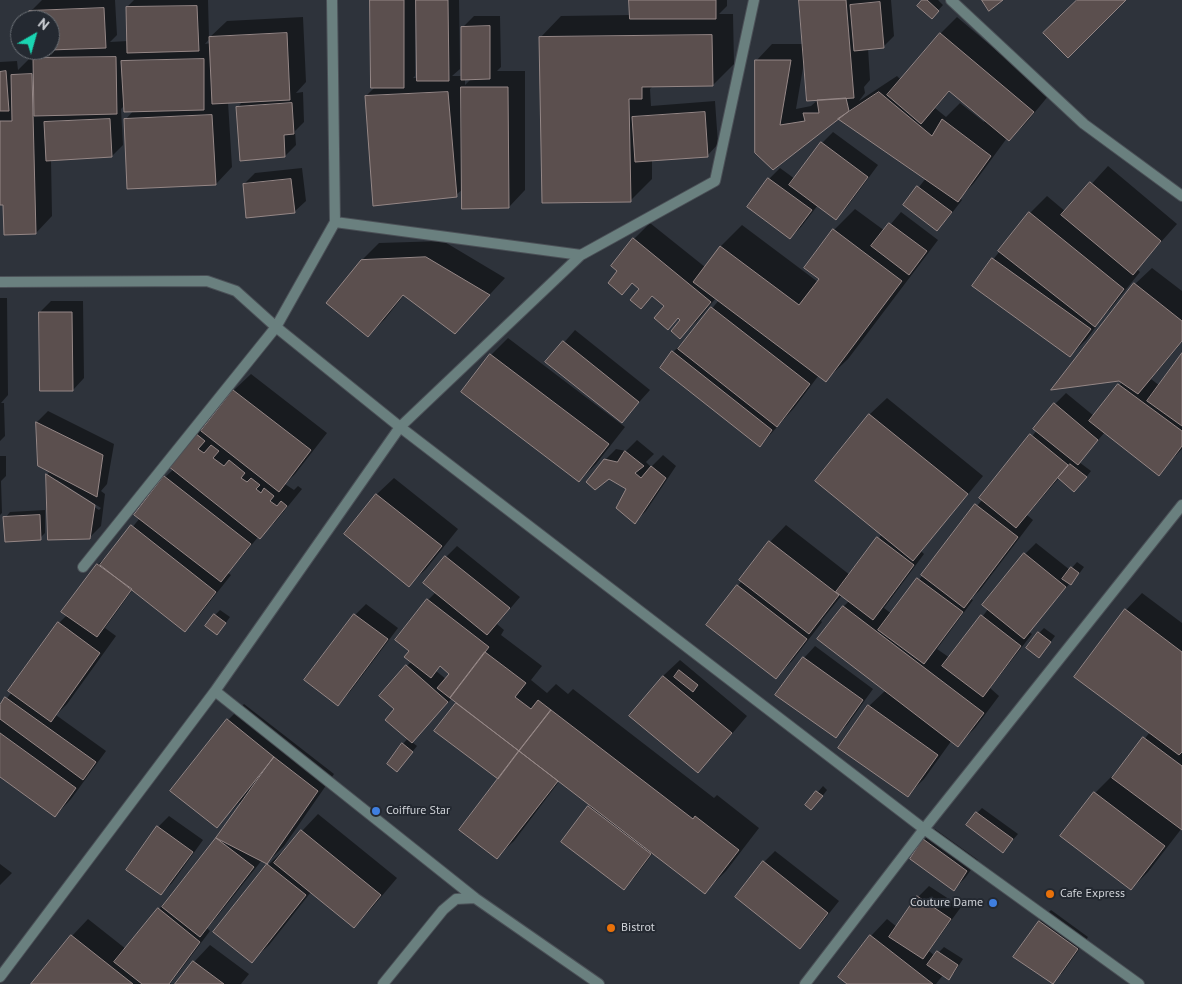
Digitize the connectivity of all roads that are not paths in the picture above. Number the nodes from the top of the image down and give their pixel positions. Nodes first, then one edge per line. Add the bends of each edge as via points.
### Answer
1 (332, 0) edge
2 (754, 0) edge
3 (951, 0) edge
4 (1182, 196) edge
5 (335, 222) junction
6 (581, 255) junction
7 (0, 282) edge
8 (276, 327) junction
9 (400, 427) junction
10 (1182, 505) edge
11 (83, 567) dead end
12 (215, 691) junction
13 (924, 828) junction
14 (475, 898) junction
15 (0, 977) edge
16 (383, 984) edge
17 (599, 984) edge
18 (805, 984) edge
19 (1139, 984) edge

1 - 5 street
2 - 6 street via 715,182
3 - 4 street via 1084,124
5 - 6 street
5 - 8 street
6 - 9 street
7 - 8 street via 207,281 236,291
8 - 9 street
8 - 11 street
9 - 12 street
9 - 13 street
10 - 13 street
12 - 14 street
12 - 15 street
13 - 18 street
13 - 19 street
14 - 16 street via 456,899 443,910
14 - 17 street

